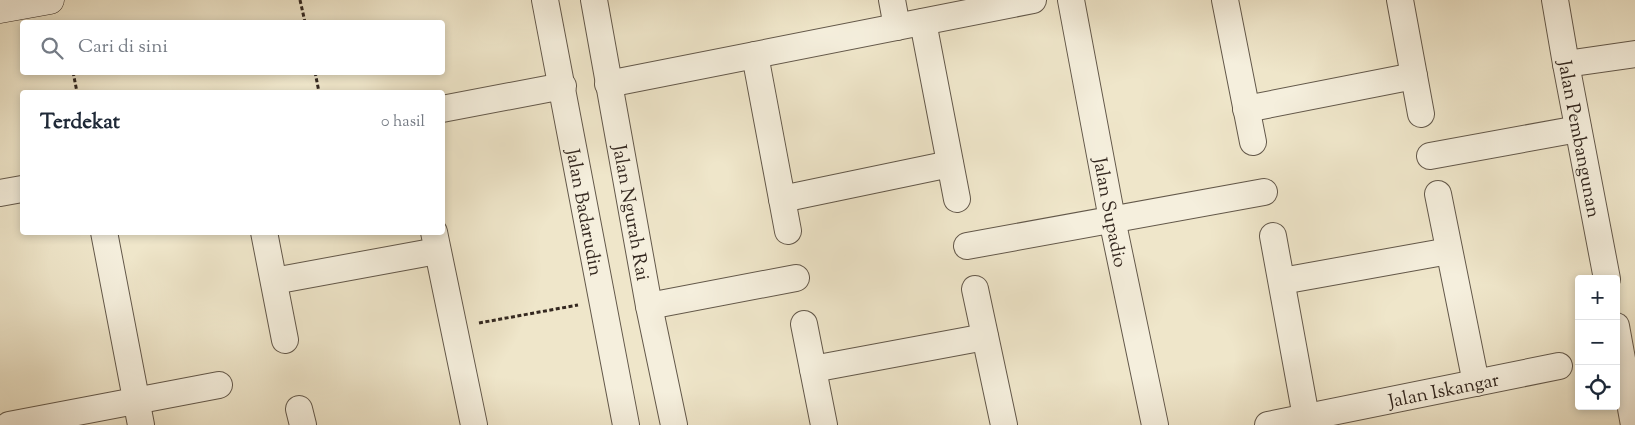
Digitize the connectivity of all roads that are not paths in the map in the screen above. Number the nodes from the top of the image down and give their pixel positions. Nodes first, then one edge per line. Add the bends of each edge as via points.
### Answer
1 (50, 0) edge
2 (545, 0) edge
3 (594, 0) edge
4 (892, 0) edge
5 (1033, 0) edge
6 (1071, 0) edge
7 (1226, 0) edge
8 (1400, 0) edge
9 (1555, 0) edge
10 (0, 9) edge
11 (923, 22) junction
12 (897, 27) junction
13 (1635, 54) edge
14 (755, 55) junction
15 (1566, 64) junction
16 (1414, 76) junction
17 (608, 84) junction
18 (563, 86) junction
19 (445, 108) edge
20 (1246, 109) junction
21 (1421, 114) dead end
22 (1578, 129) junction
23 (1253, 142) dead end
24 (1430, 156) dead end
25 (950, 164) junction
26 (20, 189) edge
27 (1264, 192) dead end
28 (0, 193) edge
29 (1438, 194) dead end
30 (782, 199) junction
31 (957, 199) dead end
32 (1112, 219) junction
33 (788, 231) dead end
34 (105, 235) edge
35 (265, 235) edge
36 (1273, 236) dead end
37 (436, 242) edge
38 (967, 246) dead end
39 (1450, 251) junction
40 (1606, 275) edge
41 (796, 278) dead end
42 (274, 281) junction
43 (1282, 281) junction
44 (975, 289) dead end
45 (650, 306) junction
46 (804, 324) dead end
47 (1623, 330) edge
48 (985, 336) junction
49 (285, 340) dead end
50 (1560, 366) dead end
51 (813, 369) junction
52 (1476, 383) junction
53 (219, 385) dead end
54 (138, 413) edge
55 (1306, 417) junction
56 (9, 425) edge
57 (474, 425) edge
58 (626, 425) edge
59 (674, 425) edge
60 (824, 425) edge
61 (1004, 425) edge
62 (1155, 425) edge
63 (1268, 425) edge
64 (1634, 425) edge

1 - 10 main road
2 - 18 street, Jalan Badarudin
3 - 17 street, Jalan Ngurah Rai
4 - 12 street
5 - 11 street
6 - 32 street, Jalan Supadio
7 - 20 street
8 - 16 street
9 - 15 street, Jalan Pembangunan
11 - 12 street
11 - 25 street
12 - 14 street
13 - 15 street
14 - 17 street
14 - 30 street
15 - 22 street, Jalan Pembangunan
16 - 20 street
16 - 21 street
17 - 45 street, Jalan Ngurah Rai
18 - 19 street
18 - 58 street, Jalan Badarudin
20 - 23 street
22 - 24 street
22 - 40 street, Jalan Pembangunan
25 - 30 street
25 - 31 street
26 - 28 street
27 - 32 street
29 - 39 street
30 - 33 street
32 - 38 street
32 - 62 street, Jalan Supadio
34 - 54 street
35 - 42 street
36 - 43 street
37 - 42 street
37 - 57 street
39 - 43 street
39 - 52 street
41 - 45 street
42 - 49 street
43 - 55 street
44 - 48 street
45 - 59 street, Jalan Ngurah Rai
46 - 51 street
47 - 64 street
48 - 51 street
48 - 61 street
50 - 52 street, Jalan Iskangar
51 - 60 street
52 - 55 street, Jalan Iskangar
53 - 54 street
54 - 56 street
55 - 63 street, Jalan Iskangar

